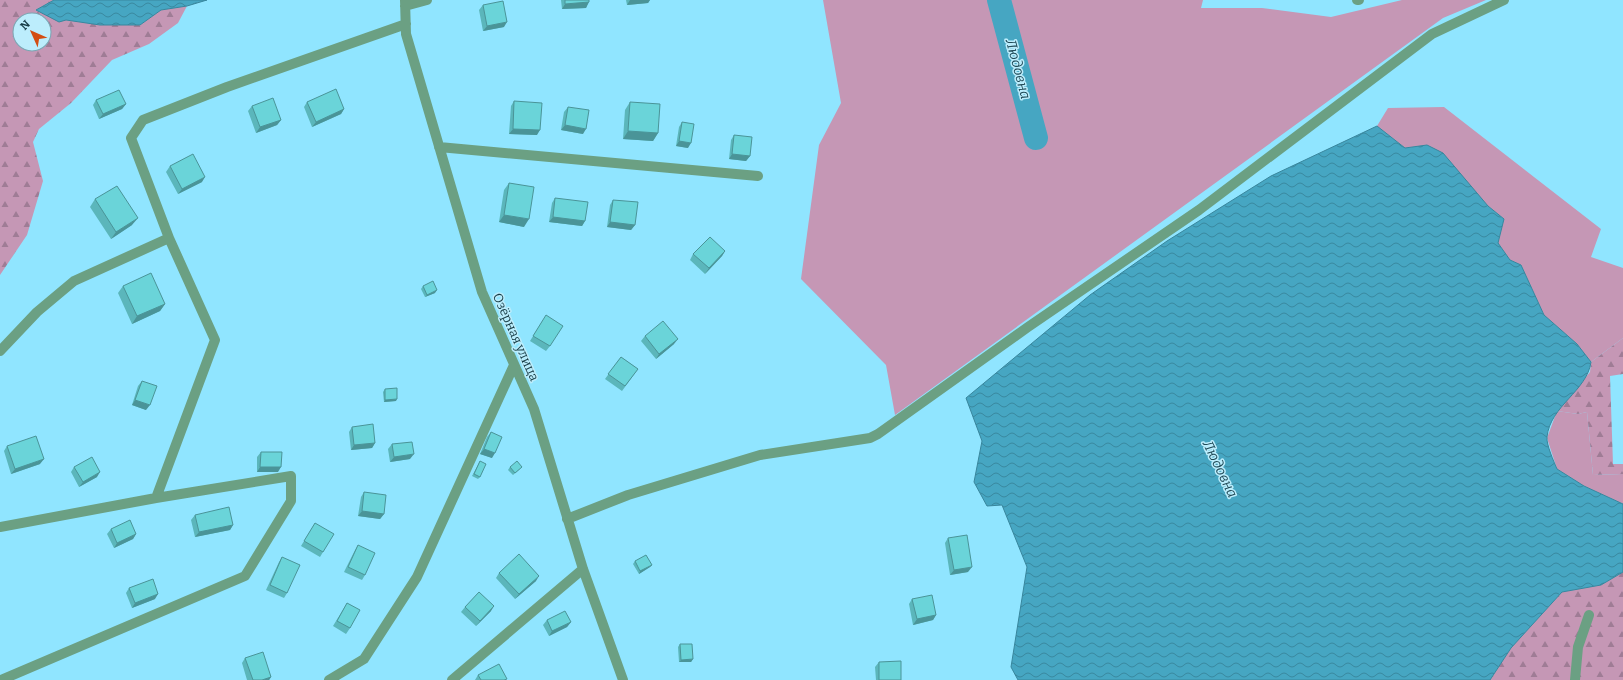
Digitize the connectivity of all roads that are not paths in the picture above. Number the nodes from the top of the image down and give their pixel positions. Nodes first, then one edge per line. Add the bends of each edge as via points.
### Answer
1 (427, 0) edge
2 (1504, 0) edge
3 (405, 3) edge
4 (406, 24) junction
5 (439, 147) junction
6 (758, 176) dead end
7 (169, 238) junction
8 (0, 351) edge
9 (514, 365) junction
10 (156, 498) junction
11 (567, 519) junction
12 (0, 527) edge
13 (583, 569) junction
14 (1589, 615) dead end
15 (1, 680) edge
16 (329, 680) edge
17 (452, 680) edge
18 (623, 680) edge
19 (1575, 680) edge

1 - 3 street
2 - 11 street via 1432,34 1200,210 1028,327 878,434 870,438 760,455 628,495
3 - 4 street, Озёрная улица
4 - 5 street, Озёрная улица via 406,34
4 - 7 street via 227,87 143,120 130,138
5 - 6 street
5 - 9 street, Озёрная улица via 482,292
7 - 8 street via 74,281 38,312
7 - 10 street via 215,340
9 - 11 street, Озёрная улица via 534,409
9 - 16 street via 417,577 364,659
10 - 12 street
10 - 15 street via 291,476 291,501 245,576
11 - 13 street, Озёрная улица
13 - 17 street
13 - 18 street, Озёрная улица
14 - 19 street via 1578,647

